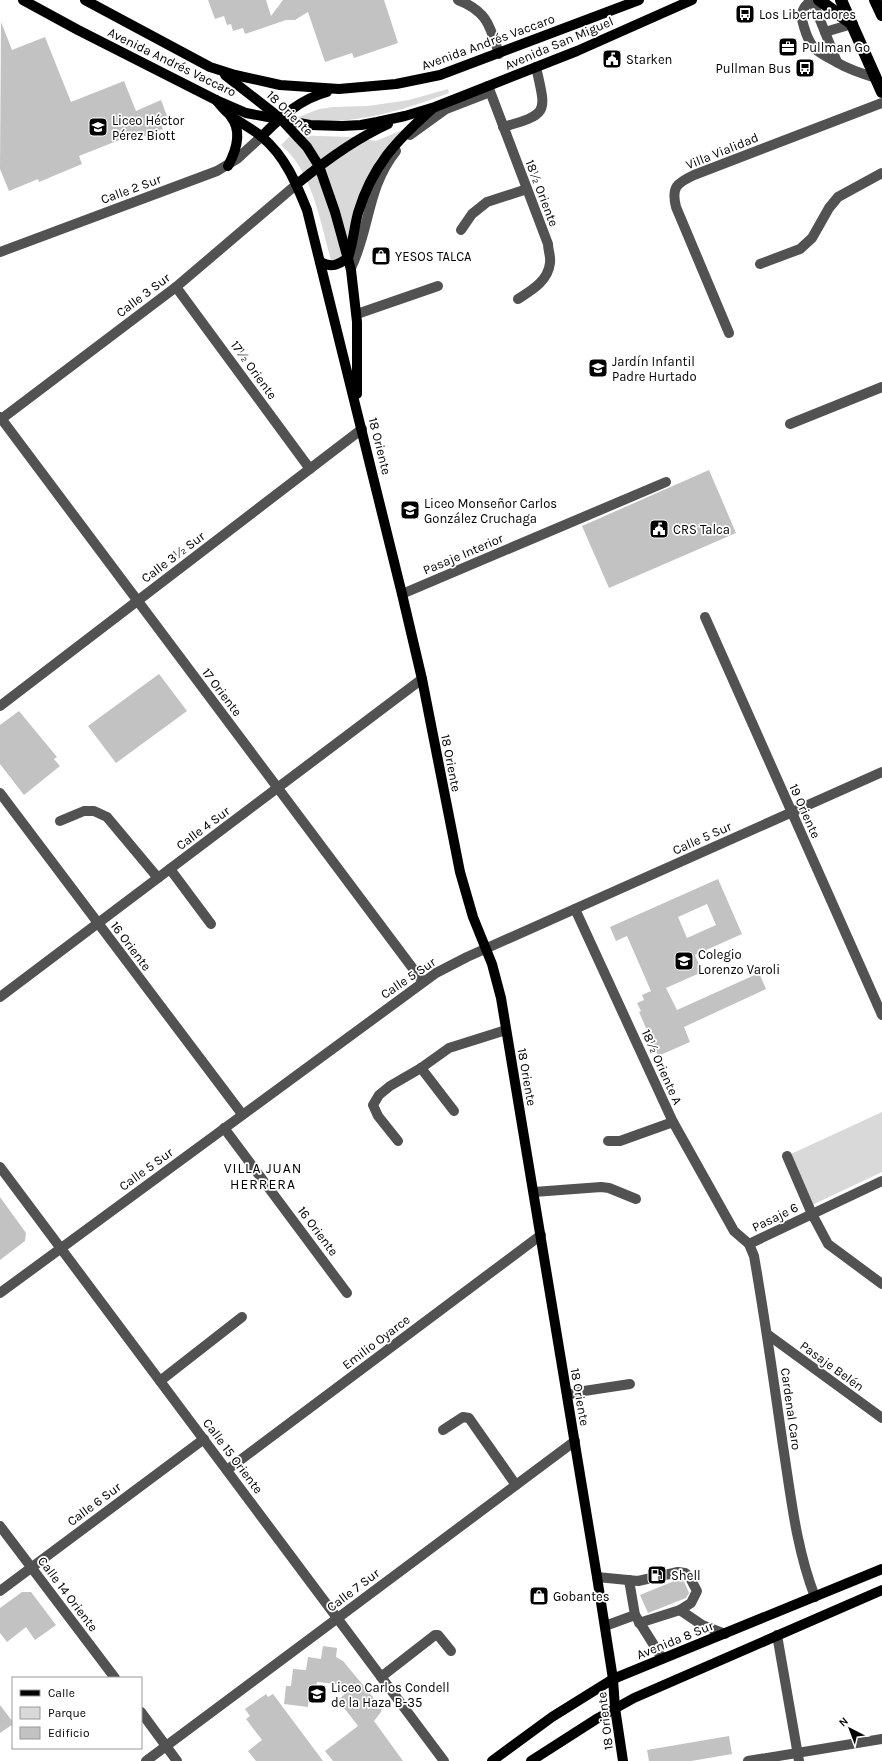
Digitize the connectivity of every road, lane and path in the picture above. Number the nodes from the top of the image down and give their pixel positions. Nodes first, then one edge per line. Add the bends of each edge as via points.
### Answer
1 (23, 0) edge
2 (85, 0) edge
3 (458, 0) edge
4 (639, 0) edge
5 (692, 0) edge
6 (812, 0) edge
7 (819, 0) edge
8 (841, 0) edge
9 (875, 0) edge
10 (882, 15) edge
11 (852, 24) junction
12 (825, 32) junction
13 (499, 54) junction
14 (837, 62) junction
15 (210, 67) junction
16 (536, 67) junction
17 (876, 78) junction
18 (339, 89) junction
19 (489, 89) junction
20 (882, 92) edge
21 (216, 100) junction
22 (882, 103) edge
23 (435, 107) junction
24 (229, 114) junction
25 (405, 116) junction
26 (280, 118) junction
27 (504, 127) junction
28 (262, 136) junction
29 (228, 166) junction
30 (320, 166) junction
31 (882, 173) edge
32 (297, 184) junction
33 (527, 189) junction
34 (461, 230) dead end
35 (0, 252) edge
36 (320, 262) junction
37 (350, 263) junction
38 (760, 264) dead end
39 (438, 286) dead end
40 (176, 287) junction
41 (518, 299) dead end
42 (357, 314) junction
43 (729, 333) dead end
44 (882, 387) edge
45 (357, 408) junction
46 (0, 419) edge
47 (790, 424) dead end
48 (362, 429) junction
49 (310, 469) junction
50 (666, 482) dead end
51 (402, 594) junction
52 (138, 601) junction
53 (705, 618) dead end
54 (422, 680) junction
55 (0, 706) edge
56 (882, 772) edge
57 (278, 788) junction
58 (0, 793) edge
59 (791, 813) junction
60 (60, 821) dead end
61 (170, 869) junction
62 (158, 878) junction
63 (576, 909) junction
64 (98, 923) junction
65 (211, 924) dead end
66 (487, 949) junction
67 (422, 982) junction
68 (0, 997) edge
69 (882, 1015) edge
70 (506, 1030) junction
71 (421, 1068) junction
72 (454, 1110) dead end
73 (242, 1114) junction
74 (673, 1122) junction
75 (224, 1128) junction
76 (398, 1142) dead end
77 (608, 1142) dead end
78 (787, 1156) dead end
79 (0, 1167) edge
80 (882, 1181) edge
81 (534, 1192) junction
82 (636, 1199) dead end
83 (812, 1214) junction
84 (541, 1235) junction
85 (749, 1244) junction
86 (61, 1248) junction
87 (882, 1284) edge
88 (0, 1293) edge
89 (347, 1293) dead end
90 (242, 1317) dead end
91 (767, 1334) junction
92 (160, 1381) junction
93 (630, 1384) dead end
94 (567, 1395) junction
95 (882, 1418) edge
96 (442, 1430) dead end
97 (204, 1439) junction
98 (575, 1441) junction
99 (227, 1470) junction
100 (516, 1484) junction
101 (0, 1526) edge
102 (32, 1567) junction
103 (882, 1569) edge
104 (597, 1577) junction
105 (628, 1580) junction
106 (882, 1590) edge
107 (0, 1591) edge
108 (815, 1597) junction
109 (680, 1610) junction
110 (337, 1618) junction
111 (637, 1619) junction
112 (605, 1626) junction
113 (725, 1634) junction
114 (777, 1635) junction
115 (451, 1651) dead end
116 (662, 1658) junction
117 (114, 1677) edge
118 (381, 1677) junction
119 (613, 1679) junction
120 (615, 1708) junction
121 (142, 1713) edge
122 (882, 1739) edge
123 (166, 1746) junction
124 (798, 1757) edge
125 (146, 1761) edge
126 (177, 1761) edge
127 (444, 1761) edge
128 (492, 1761) edge
129 (531, 1761) edge
130 (623, 1761) edge
131 (748, 1761) edge

1 - 21 main road, Avenida Andrés Vaccaro
2 - 15 main road, Avenida Andrés Vaccaro
3 - 13 street via 472,5 486,19
4 - 13 main road, Avenida Andrés Vaccaro
5 - 16 main road, Avenida San Miguel
6 - 12 street
6 - 14 street via 801,11 806,34 818,52
7 - 11 highway
8 - 11 highway
9 - 10 highway
11 - 12 street
11 - 17 highway
12 - 14 street
13 - 18 main road, Avenida Andrés Vaccaro via 462,68 418,80 377,87
14 - 17 street via 848,69
15 - 18 main road, Avenida Andrés Vaccaro via 274,84
15 - 26 main road, 18 Oriente via 244,89
16 - 19 main road, Avenida San Miguel
16 - 27 street via 542,109 538,115 530,119
17 - 20 highway
18 - 26 main road via 315,95
19 - 23 main road, Avenida San Miguel
19 - 27 street, 18½ Oriente
19 - 37 street via 446,108 410,135 393,155 372,197 362,243
21 - 24 main road, 18 Oriente
21 - 26 main road, Avenida Andrés Vaccaro via 246,113
22 - 43 street, Villa Vialidad via 694,175 677,186 673,195 676,207
23 - 25 main road, Avenida Andrés Vaccaro
23 - 37 main road via 389,150 373,175 361,202
24 - 28 main road, 18 Oriente
24 - 29 main road via 235,122 238,134 234,155
25 - 26 main road, Avenida Andrés Vaccaro via 342,126 310,125
25 - 30 main road via 367,134
26 - 28 main road
26 - 30 main road, 18 Oriente via 307,147
27 - 33 street, 18½ Oriente
28 - 29 street, Calle 2 Sur
28 - 32 main road, 18 Oriente via 284,161
29 - 35 street, Calle 2 Sur
30 - 32 main road
30 - 37 main road, 18 Oriente
31 - 38 street via 838,197 812,238 800,249
32 - 36 main road, 18 Oriente via 307,210
32 - 40 street, Calle 3 Sur
33 - 34 street via 487,202 472,214
33 - 41 street, 18½ Oriente via 548,244 550,262 547,274 538,286
36 - 37 main road via 335,266
36 - 45 main road, 18 Oriente
37 - 42 main road, 18 Oriente
39 - 42 street
40 - 46 street, Calle 3 Sur
40 - 49 street, 17½ Oriente
42 - 45 main road, 18 Oriente
44 - 47 street
45 - 48 main road, 18 Oriente
46 - 52 street, 17 Oriente
48 - 49 street, Calle 3½ Sur
48 - 51 main road, 18 Oriente
49 - 52 street, Calle 3½ Sur
50 - 51 street, Pasaje Interior
51 - 54 main road, 18 Oriente
52 - 55 street, Calle 3½ Sur
52 - 57 street, 17 Oriente
53 - 59 street, 19 Oriente
54 - 57 street, Calle 4 Sur
54 - 66 main road, 18 Oriente via 465,894
56 - 59 street, Calle 5 Sur
57 - 61 street, Calle 4 Sur
57 - 67 street, 17 Oriente
58 - 64 street, 16 Oriente
59 - 63 street, Calle 5 Sur
59 - 69 street, 19 Oriente
60 - 62 street via 84,811 94,811 107,817
61 - 62 street, Calle 4 Sur
61 - 65 street
62 - 64 street, Calle 4 Sur
63 - 66 street, Calle 5 Sur
63 - 74 street, 18½ Oriente A
64 - 68 street, Calle 4 Sur
64 - 73 street, 16 Oriente
66 - 67 street, Calle 5 Sur via 451,965
66 - 70 main road, 18 Oriente via 501,998
67 - 73 street, Calle 5 Sur
70 - 71 street via 449,1048
70 - 81 main road, 18 Oriente
71 - 72 street
71 - 76 street via 390,1086 379,1095 373,1105 378,1116
73 - 75 street, Calle 5 Sur
74 - 77 street via 620,1141
74 - 85 street, 18½ Oriente A via 734,1231
75 - 86 street, Calle 5 Sur
75 - 89 street, 16 Oriente
78 - 83 street
79 - 86 street, Calle 15 Oriente
80 - 83 street, Pasaje 6
81 - 82 street via 602,1187
81 - 84 main road, 18 Oriente
83 - 85 street, Pasaje 6
83 - 87 street via 828,1244
84 - 94 main road, 18 Oriente
84 - 99 street, Emilio Oyarce
85 - 91 street, Cardenal Caro via 754,1256
86 - 88 street, Calle 5 Sur
86 - 92 street, Calle 15 Oriente
90 - 92 street
91 - 95 street, Pasaje Belén
91 - 108 street, Cardenal Caro via 798,1545
92 - 97 street, Calle 15 Oriente
93 - 94 street via 584,1390
94 - 98 main road, 18 Oriente
96 - 100 street via 463,1417 469,1418
97 - 99 street, Calle 15 Oriente
97 - 102 street, Calle 6 Sur
98 - 100 street, Calle 7 Sur
98 - 104 main road, 18 Oriente
99 - 110 street, Calle 15 Oriente
100 - 110 street, Calle 7 Sur
101 - 102 street, Calle 14 Oriente
102 - 107 street, Calle 6 Sur
102 - 117 street, Calle 14 Oriente
103 - 108 main road, Avenida 8 Sur
104 - 105 street
104 - 112 main road, 18 Oriente
105 - 109 street via 638,1581 678,1572 685,1573 697,1591 691,1603
105 - 111 street
106 - 114 main road
108 - 113 main road, Avenida 8 Sur
109 - 111 street
109 - 113 street via 702,1625
110 - 118 street, Calle 15 Oriente
110 - 123 street, Calle 7 Sur
111 - 112 street
111 - 116 street
112 - 119 main road, 18 Oriente
113 - 116 main road, Avenida 8 Sur
114 - 120 main road
114 - 124 street
115 - 118 street via 438,1635 435,1636
116 - 119 main road, Avenida 8 Sur
118 - 127 street, Calle 15 Oriente
119 - 120 main road, 18 Oriente
119 - 128 main road, Avenida 8 Sur via 552,1717
120 - 129 main road
120 - 130 main road, 18 Oriente
121 - 123 street
122 - 124 street
123 - 125 street, Calle 7 Sur
123 - 126 street
124 - 131 street

